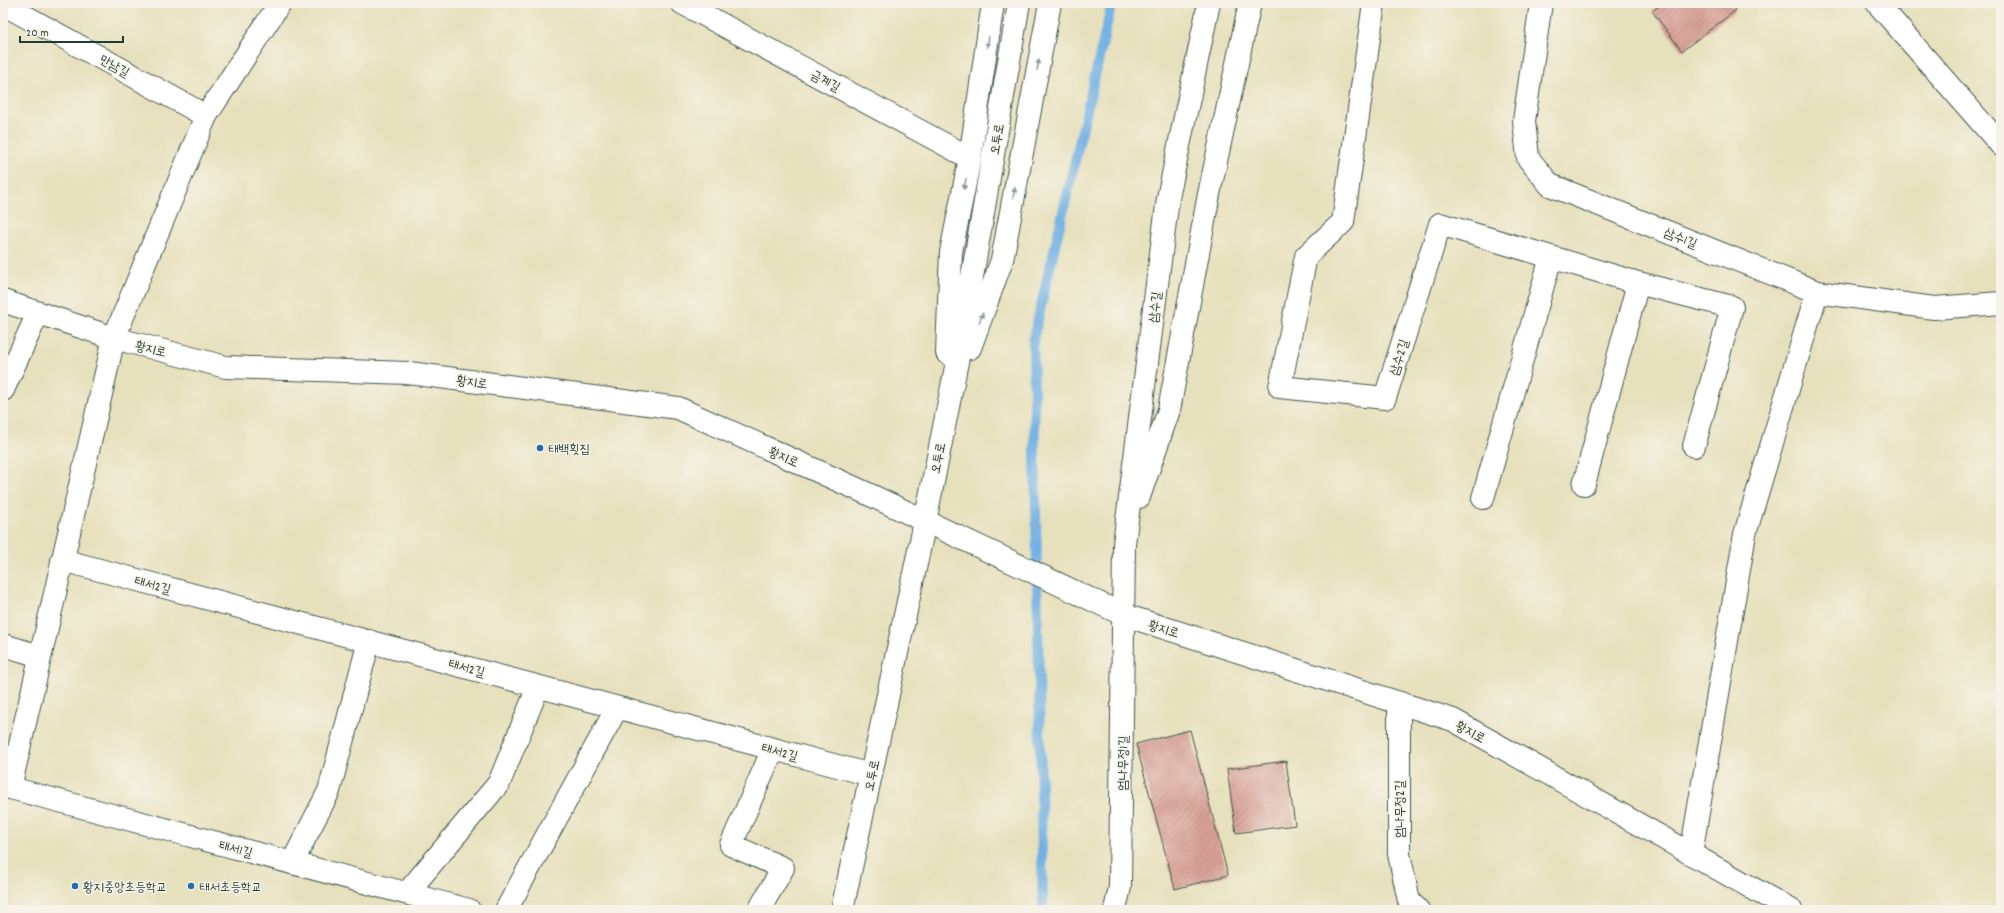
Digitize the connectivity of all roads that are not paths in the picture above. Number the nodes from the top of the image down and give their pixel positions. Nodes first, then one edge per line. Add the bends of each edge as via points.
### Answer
1 (280, 3) edge
2 (682, 3) edge
3 (993, 3) edge
4 (1019, 3) edge
5 (1050, 3) edge
6 (1209, 3) edge
7 (1250, 3) edge
8 (1374, 3) edge
9 (1541, 3) edge
10 (1877, 3) edge
11 (3, 4) edge
12 (206, 116) junction
13 (2001, 145) edge
14 (970, 158) junction
15 (1551, 257) junction
16 (1638, 282) junction
17 (1817, 292) junction
18 (3, 301) edge
19 (2001, 303) edge
20 (38, 313) junction
21 (114, 338) junction
22 (3, 390) edge
23 (944, 421) junction
24 (1694, 446) dead end
25 (1584, 484) dead end
26 (1483, 498) dead end
27 (925, 522) junction
28 (1124, 544) junction
29 (62, 560) junction
30 (1124, 615) junction
31 (369, 641) junction
32 (3, 645) edge
33 (40, 656) junction
34 (538, 687) junction
35 (1399, 703) junction
36 (617, 708) junction
37 (773, 749) junction
38 (871, 775) junction
39 (7, 787) edge
40 (1691, 854) junction
41 (292, 863) junction
42 (407, 893) junction
43 (469, 910) edge
44 (506, 910) edge
45 (758, 910) edge
46 (842, 910) edge
47 (1115, 910) edge
48 (1418, 910) edge
49 (1791, 910) edge

1 - 12 street
2 - 14 street, 금계길
3 -> 14 street
4 - 23 street, 오투로 via 960,347
23 -> 5 street via 1002,260
6 - 28 street, 삼수길 via 1168,198
7 - 28 street via 1209,194 1168,410
8 - 15 street, 삼수2길 via 1344,222 1306,256 1280,387 1385,398 1440,224
9 - 17 street, 삼수1길 via 1524,121 1528,158 1550,185
10 - 13 street
11 - 12 street, 만남길
12 - 21 street
14 -> 23 street via 951,252
15 - 16 street, 삼수2길
15 - 26 street
16 - 24 street, 삼수2길 via 1732,307
16 - 25 street
17 - 19 street, 삼수1길 via 1934,308
17 - 40 street via 1745,534
18 - 20 street, 황지로
20 - 21 street, 황지로
20 - 22 street
21 - 27 street, 황지로 via 226,367 409,373 678,408
21 - 29 street
23 - 27 street, 오투로
27 - 30 street, 황지로
27 - 38 street, 오투로
28 - 30 street, 삼수길
29 - 31 street, 태서2길
29 - 33 street
30 - 35 street, 황지로
30 - 47 street, 엄나무정1길 via 1120,887
31 - 34 street, 태서2길
31 - 41 street via 329,791
32 - 33 street
33 - 39 street
34 - 36 street, 태서2길
34 - 42 street via 500,783
35 - 40 street, 황지로 via 1453,720
35 - 48 street, 엄나무정2길 via 1399,854 1409,900
36 - 37 street, 태서2길
36 - 44 street
37 - 38 street, 태서2길
37 - 45 street via 731,845 783,868
38 - 46 street, 오투로
39 - 41 street, 태서1길
40 - 49 street, 황지로
41 - 42 street, 태서1길
42 - 43 street, 태서1길

